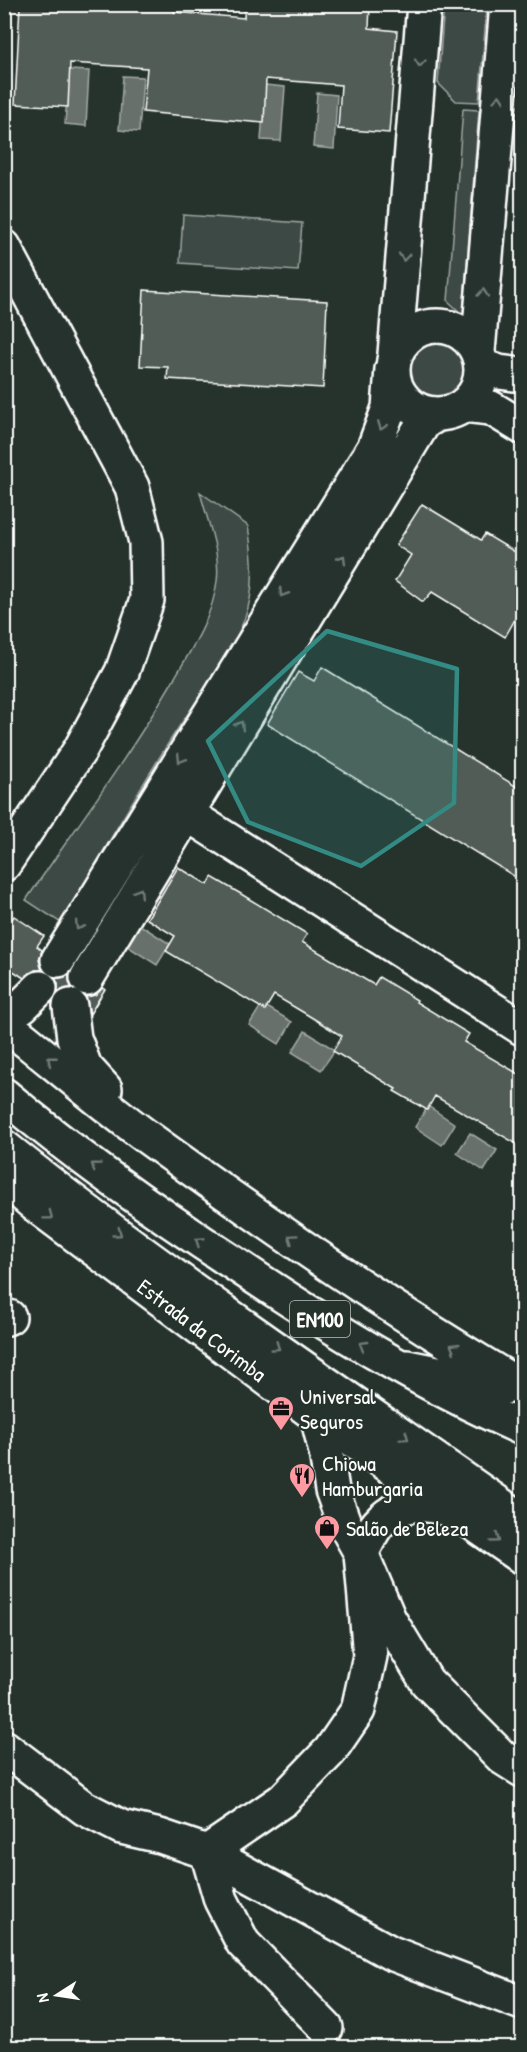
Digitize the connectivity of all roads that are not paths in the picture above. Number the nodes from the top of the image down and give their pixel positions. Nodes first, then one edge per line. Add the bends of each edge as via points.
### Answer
1 (424, 4) edge
2 (507, 4) edge
3 (4, 247) edge
4 (479, 359) junction
5 (394, 361) junction
6 (522, 375) edge
7 (451, 410) junction
8 (522, 427) edge
9 (158, 796) junction
10 (187, 812) junction
11 (4, 864) edge
12 (58, 960) dead end
13 (87, 978) dead end
14 (40, 988) dead end
15 (70, 1006) dead end
16 (4, 1010) edge
17 (4, 1023) edge
18 (522, 1028) edge
19 (4, 1095) edge
20 (146, 1136) junction
21 (4, 1147) edge
22 (4, 1178) edge
23 (396, 1365) junction
24 (522, 1389) edge
25 (317, 1416) junction
26 (522, 1428) edge
27 (462, 1514) junction
28 (522, 1520) edge
29 (361, 1553) junction
30 (522, 1557) edge
31 (4, 1747) edge
32 (522, 1770) edge
33 (207, 1852) junction
34 (522, 2003) edge
35 (326, 2028) dead end

1 -> 5 street
4 -> 2 street
3 - 11 street via 132,487 146,542 147,600 122,672 80,750
4 - 5 street via 469,339 457,330 428,326 402,341
4 - 6 street via 500,372
4 - 7 street via 479,381 474,394
5 - 7 street via 394,383 411,406 424,412
5 -> 9 street via 389,408 374,448
7 - 8 street via 490,408
10 -> 7 street via 424,422
9 - 10 street
9 -> 12 street
13 -> 10 street
10 - 18 street
14 - 16 street via 22,1006
15 - 20 street via 74,1038 85,1067
20 -> 17 street
23 -> 19 street, EN100 via 159,1214
24 -> 20 street via 447,1343
21 -> 28 street, Estrada da Corimba / EN100 via 254,1332
22 -> 25 street, Estrada da Corimba
23 - 24 street
23 - 26 street, EN100
25 - 27 street, Estrada da Corimba
25 - 29 street via 332,1490
27 - 29 street via 433,1504 403,1506 379,1523
27 -> 30 street, Estrada da Corimba
29 - 32 street via 389,1619 427,1682 502,1758
29 - 33 street via 370,1656 358,1710 330,1751 283,1800
31 - 33 street via 84,1808 121,1827
33 - 34 street via 391,1953
33 - 35 street via 221,1900 243,1943

